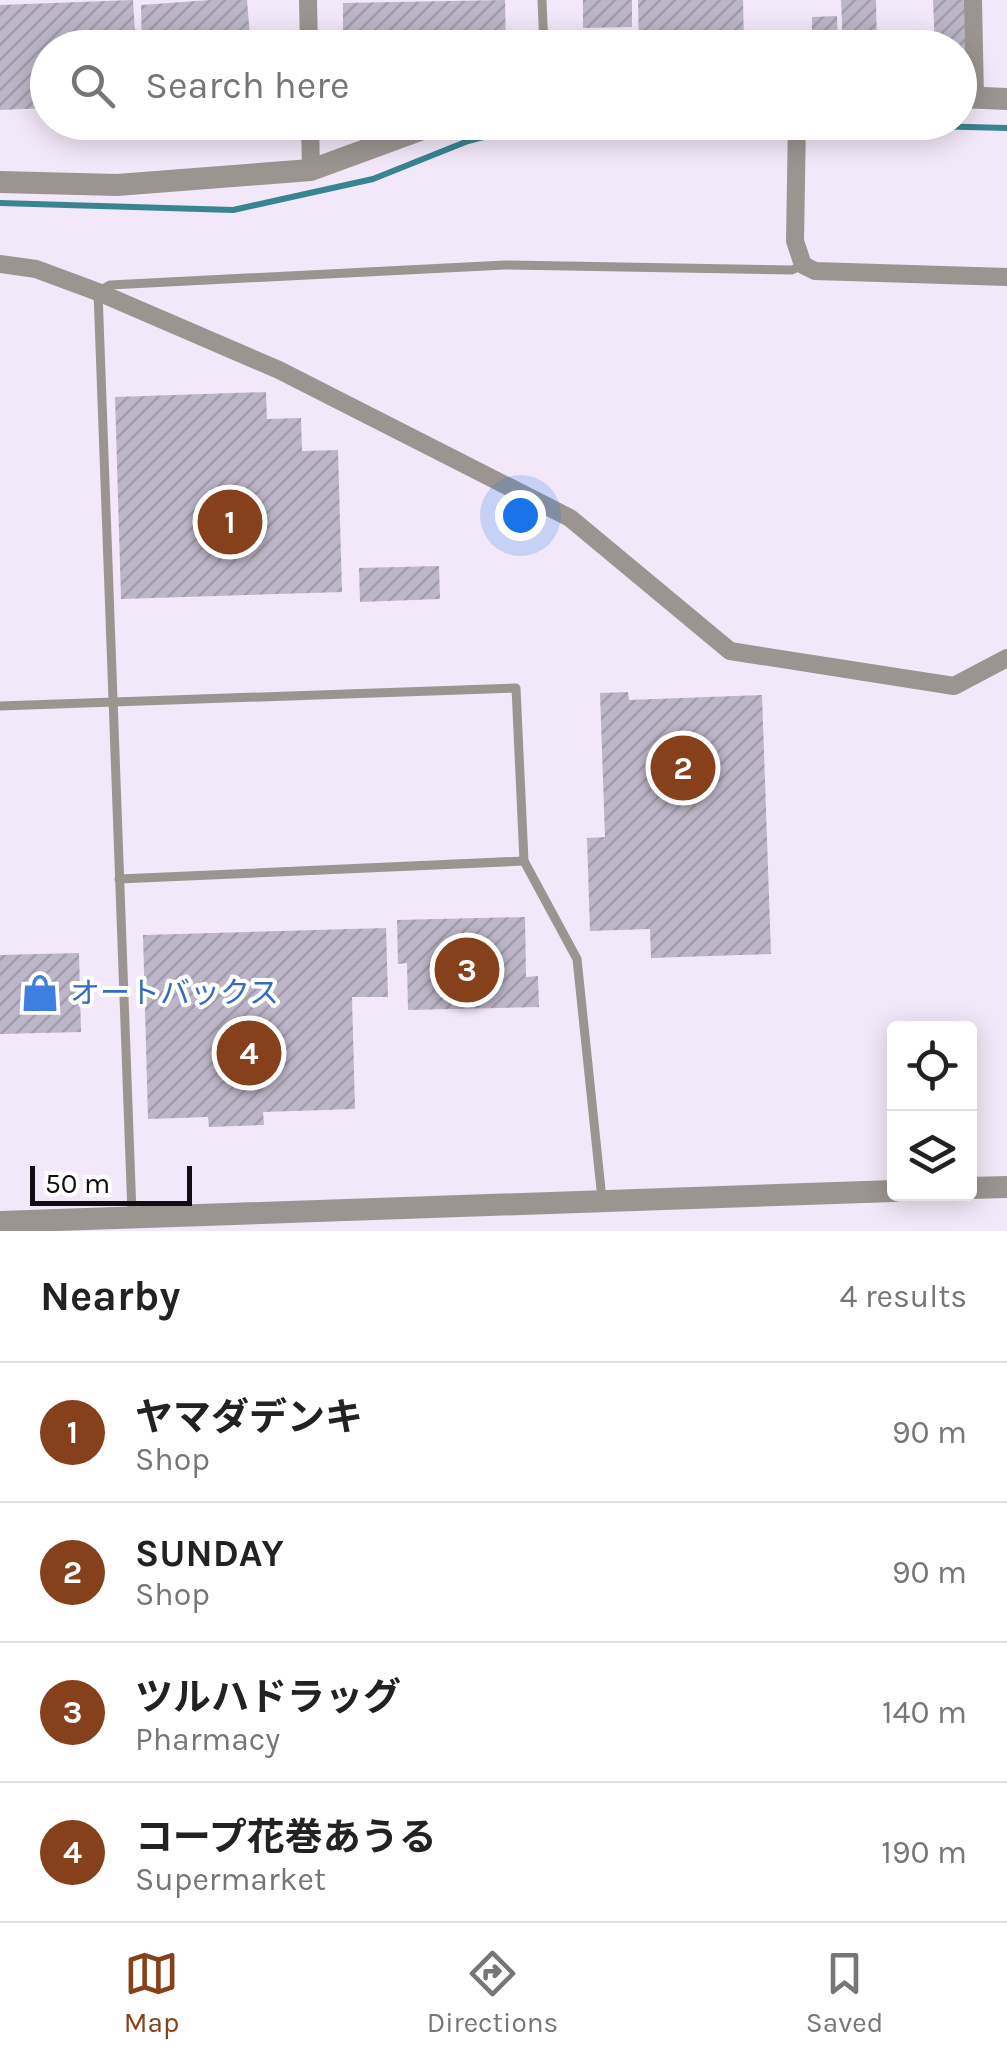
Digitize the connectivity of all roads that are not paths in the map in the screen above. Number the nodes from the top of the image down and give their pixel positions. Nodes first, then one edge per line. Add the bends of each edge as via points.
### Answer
1 (308, 0) edge
2 (542, 0) edge
3 (973, 0) edge
4 (309, 30) edge
5 (543, 30) edge
6 (971, 30) edge
7 (977, 98) edge
8 (1007, 99) edge
9 (310, 140) edge
10 (393, 140) edge
11 (797, 140) edge
12 (311, 170) junction
13 (0, 182) edge
14 (0, 264) edge
15 (803, 265) junction
16 (1007, 277) edge
17 (98, 292) junction
18 (1007, 658) edge
19 (113, 702) junction
20 (0, 706) edge
21 (524, 861) junction
22 (120, 879) junction
23 (1007, 1186) edge
24 (977, 1188) edge
25 (887, 1191) edge
26 (602, 1202) junction
27 (132, 1217) junction
28 (0, 1222) edge

1 - 4 street
2 - 5 lane
3 - 6 street
7 - 8 street
9 - 12 street
10 - 12 street
11 - 15 street via 796,241
12 - 13 street via 117,185
14 - 17 street via 36,269
15 - 16 street via 815,271
15 - 17 lane via 504,265 110,284
17 - 18 street via 279,370 570,518 730,651 954,686
17 - 19 lane
19 - 20 lane
19 - 21 lane via 516,688
19 - 22 lane
21 - 22 lane
21 - 26 lane via 577,959
22 - 27 lane
23 - 24 street
25 - 26 street
26 - 27 street
27 - 28 street

